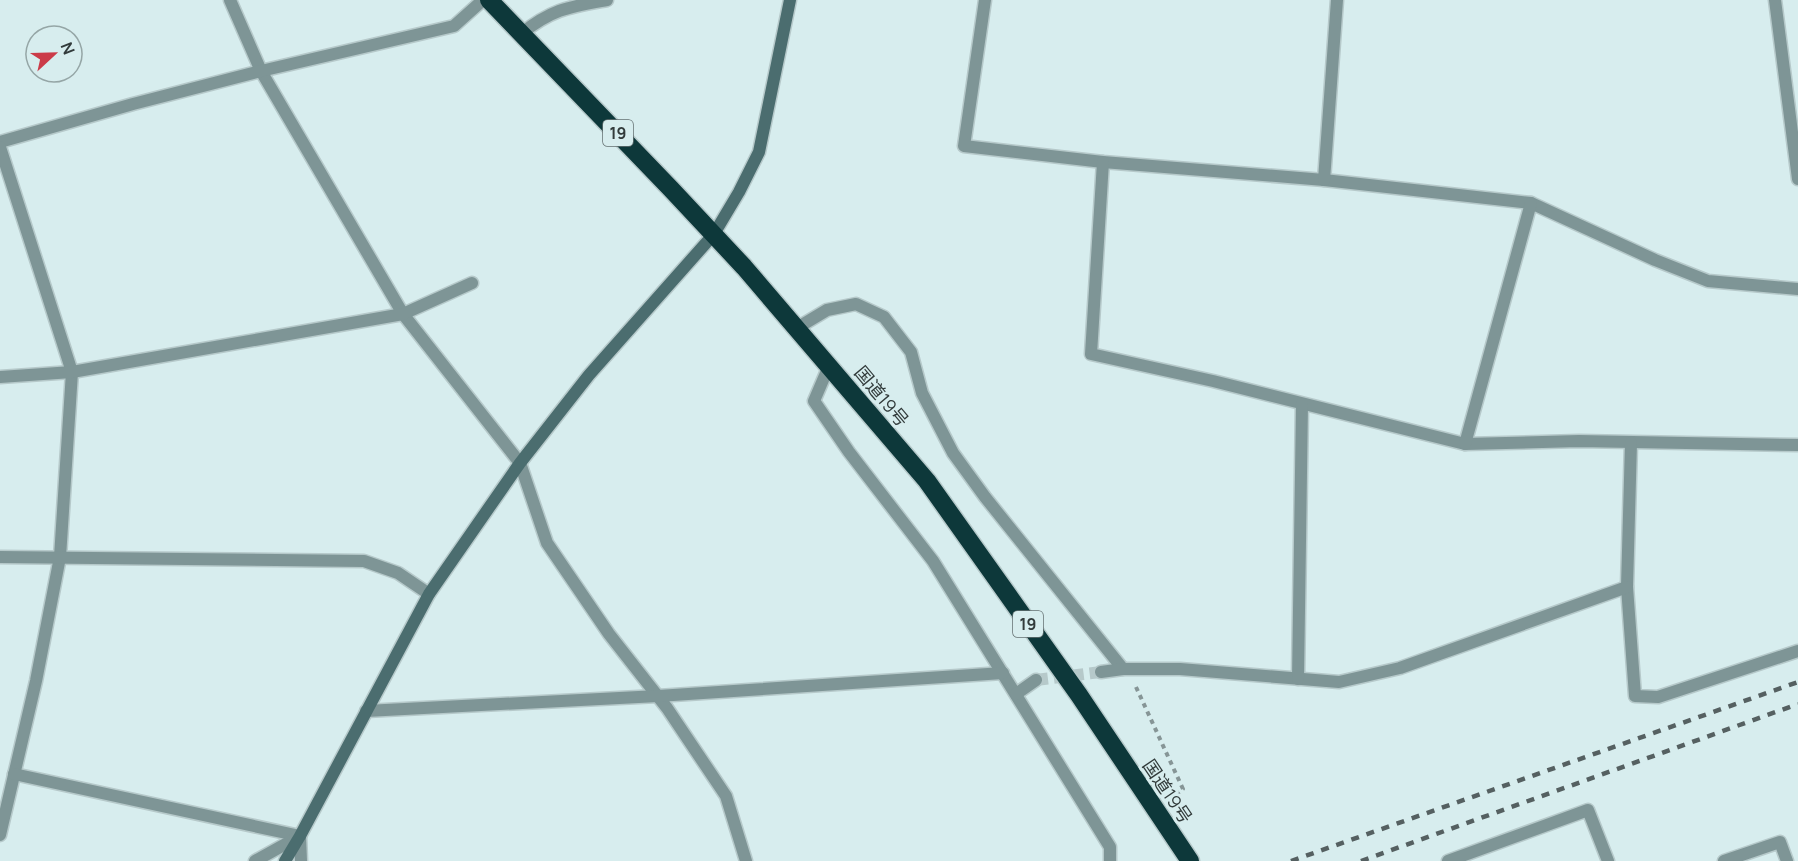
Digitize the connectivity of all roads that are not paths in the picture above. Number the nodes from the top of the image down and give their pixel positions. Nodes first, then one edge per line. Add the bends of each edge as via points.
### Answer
1 (230, 0) edge
2 (483, 0) edge
3 (489, 0) edge
4 (607, 0) edge
5 (790, 0) edge
6 (986, 0) edge
7 (1336, 0) edge
8 (1775, 0) edge
9 (521, 34) junction
10 (261, 71) junction
11 (1794, 110) edge
12 (0, 142) edge
13 (0, 147) edge
14 (1103, 162) junction
15 (1798, 179) edge
16 (1324, 180) junction
17 (1531, 203) junction
18 (714, 234) junction
19 (472, 283) dead end
20 (1798, 289) edge
21 (403, 314) junction
22 (797, 328) junction
23 (829, 366) junction
24 (72, 372) junction
25 (0, 377) edge
26 (1302, 404) junction
27 (1632, 442) junction
28 (1465, 444) junction
29 (1798, 446) edge
30 (520, 463) junction
31 (0, 557) edge
32 (60, 557) junction
33 (1627, 587) junction
34 (429, 594) junction
35 (1798, 651) edge
36 (1123, 669) junction
37 (1101, 672) tunnel mouth
38 (1003, 673) junction
39 (1298, 679) junction
40 (1036, 681) tunnel mouth
41 (1016, 694) junction
42 (658, 696) junction
43 (366, 711) junction
44 (14, 774) junction
45 (0, 835) edge
46 (300, 836) junction
47 (255, 861) edge
48 (285, 861) edge
49 (301, 861) edge
50 (746, 861) edge
51 (1110, 861) edge
52 (1190, 861) edge
53 (1448, 861) edge
54 (1608, 861) edge
55 (1724, 861) edge
56 (1787, 861) edge

1 - 10 street
2 - 10 street via 454,26
3 - 9 highway, 国道19号 / 19
4 - 9 street via 562,9 538,20
5 - 18 street via 759,153
6 - 14 street via 964,146
7 - 16 street
8 - 11 street
9 - 18 highway, 国道19号 / 19
10 - 12 street
10 - 21 street
11 - 15 street
13 - 24 street
14 - 16 street
14 - 26 street via 1091,354
16 - 17 street
17 - 20 street via 1708,281
17 - 28 street
18 - 22 highway, 国道19号 / 19
18 - 30 street via 590,375
19 - 21 street
21 - 24 street
21 - 30 street
22 - 23 highway, 国道19号 / 19
22 - 36 street via 827,310 856,304 884,317 911,352 922,393 953,453
23 - 38 street via 814,401 933,561
23 - 52 highway, 国道19号 / 19 via 927,481 1079,695
24 - 25 street
24 - 32 street
26 - 28 street
26 - 39 street
27 - 28 street
27 - 29 street
27 - 33 street
30 - 34 street
30 - 42 street via 548,543 609,634
31 - 32 street
32 - 34 street via 364,561 398,573
32 - 44 street
33 - 35 street via 1635,696 1658,697
33 - 39 street via 1400,668 1339,682
34 - 43 street
36 - 37 street
36 - 39 street via 1180,669
38 - 41 street
38 - 42 street
40 - 41 street
41 - 51 street via 1110,847
42 - 43 street
42 - 50 street via 726,796
43 - 46 street
44 - 45 street
44 - 46 street
46 - 47 street
46 - 48 street
46 - 49 street
53 - 54 street via 1588,810
55 - 56 street via 1780,842

